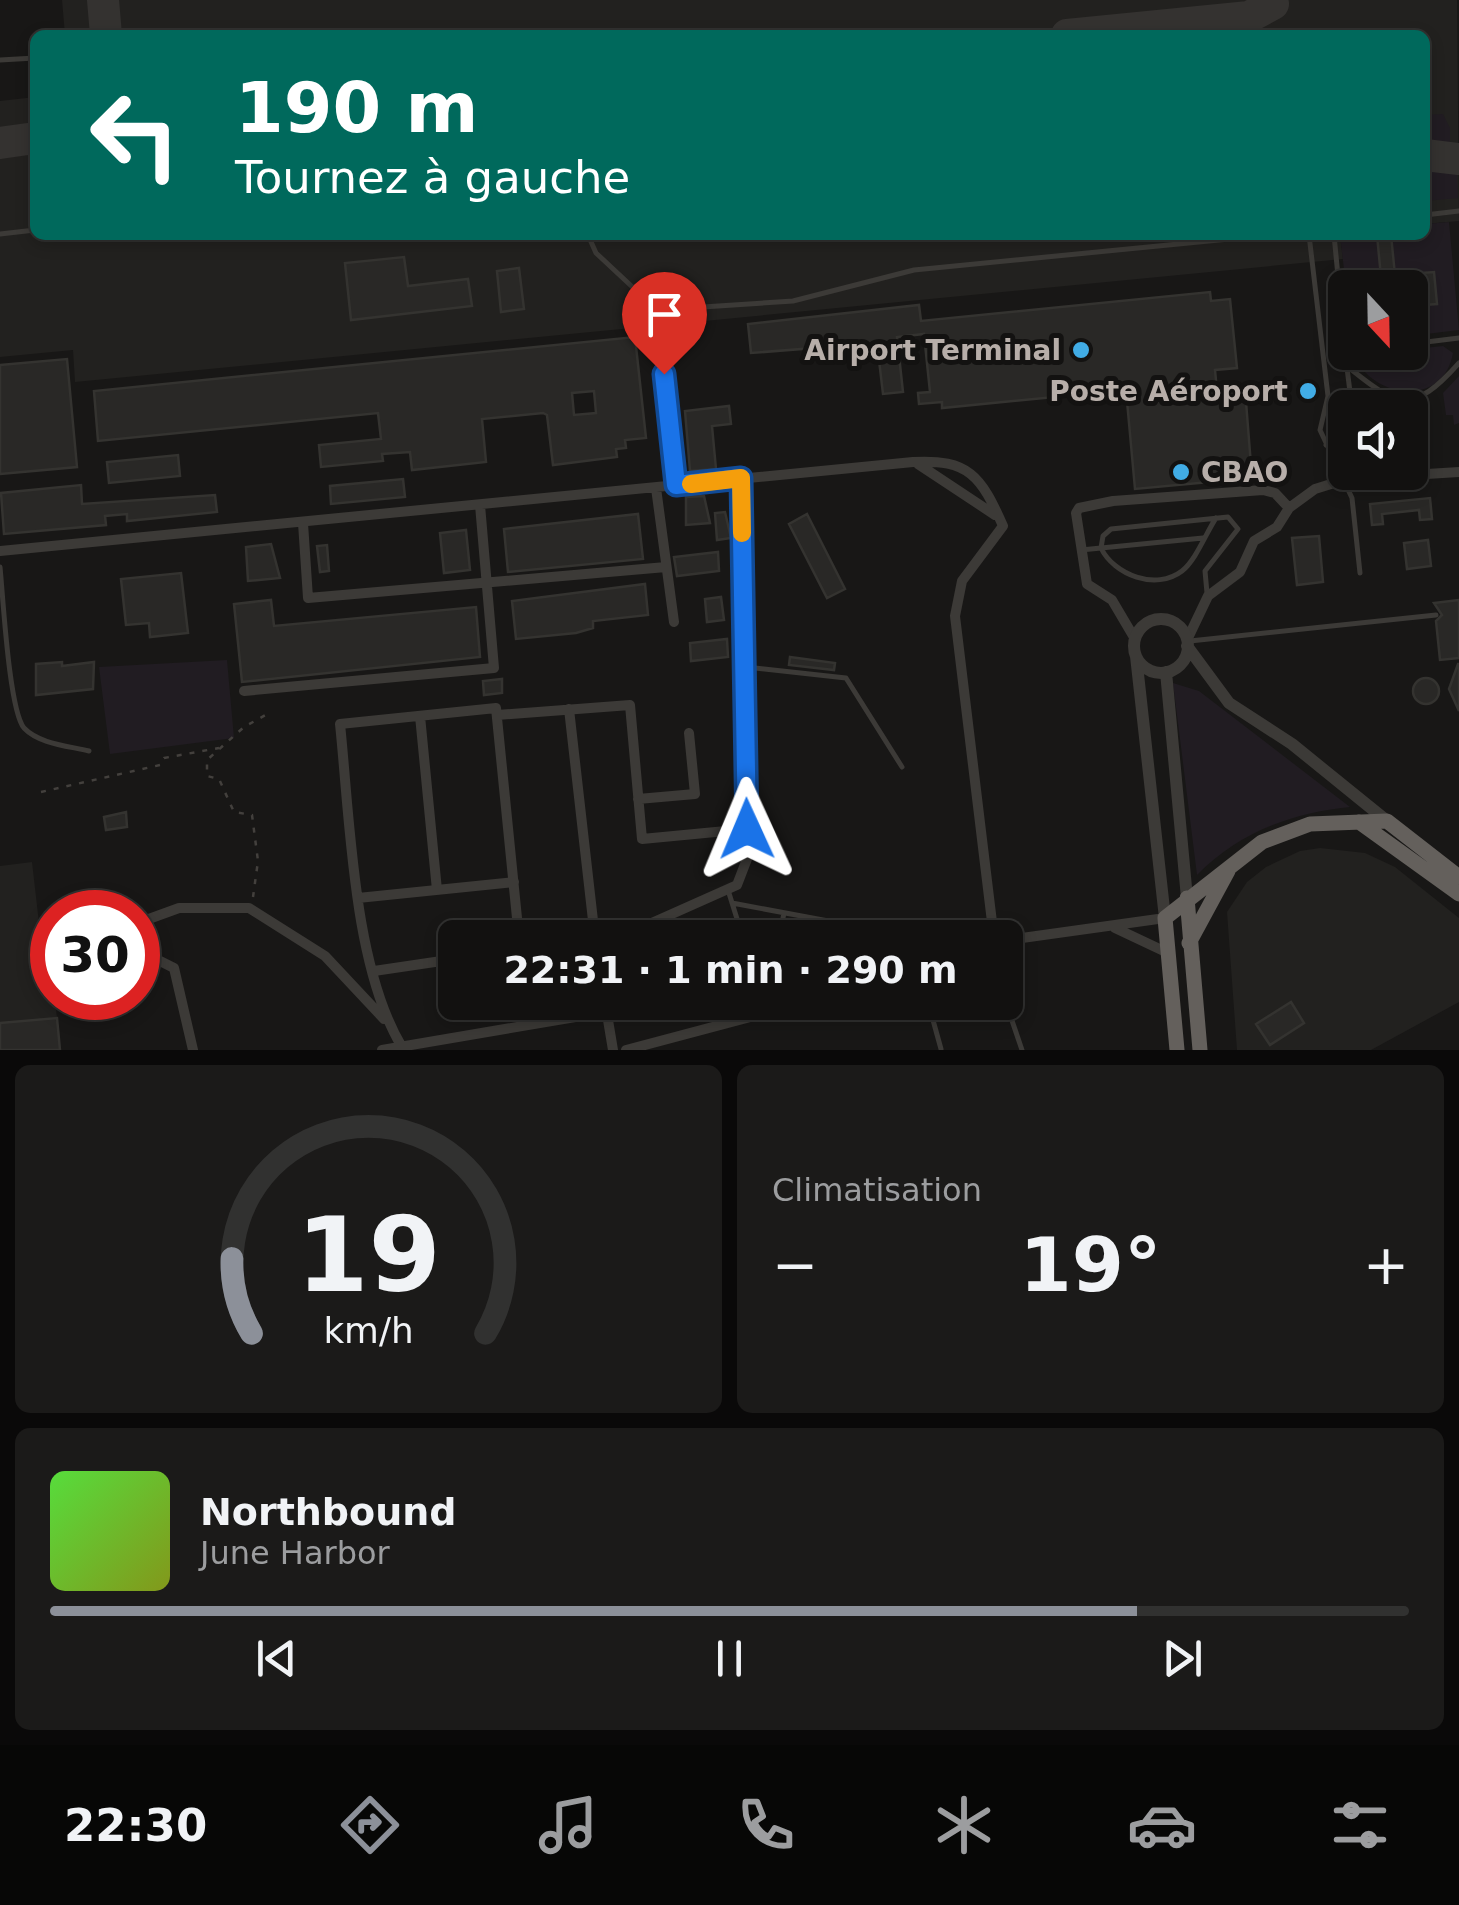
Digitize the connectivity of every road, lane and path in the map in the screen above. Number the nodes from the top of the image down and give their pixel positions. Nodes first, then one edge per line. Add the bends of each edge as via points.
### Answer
1 (30, 58) edge
2 (0, 60) edge
3 (1459, 211) edge
4 (1430, 214) edge
5 (30, 231) edge
6 (0, 234) edge
7 (590, 240) edge
8 (1219, 240) edge
9 (1310, 240) edge
10 (1334, 240) edge
11 (1337, 270) edge
12 (657, 310) junction
13 (1459, 338) edge
14 (1428, 342) edge
15 (1459, 362) edge
16 (1352, 370) edge
17 (1376, 390) edge
18 (1428, 394) edge
19 (1326, 445) joint
20 (1328, 448) edge
21 (912, 462) junction
22 (1459, 472) edge
23 (1428, 474) edge
24 (741, 478) junction
25 (676, 485) junction
26 (1328, 485) edge
27 (656, 488) junction
28 (1349, 490) edge
29 (480, 506) junction
30 (1288, 508) junction
31 (998, 517) junction
32 (1216, 518) junction
33 (303, 524) junction
34 (1203, 538) junction
35 (1101, 548) junction
36 (1081, 550) junction
37 (0, 552) edge
38 (666, 566) junction
39 (0, 567) edge
40 (1360, 573) dead end
41 (487, 582) junction
42 (1208, 596) junction
43 (1436, 615) dead end
44 (674, 622) dead end
45 (1135, 639) junction
46 (1187, 642) junction
47 (1136, 656) junction
48 (746, 667) junction
49 (1166, 672) junction
50 (244, 691) dead end
51 (570, 710) junction
52 (271, 712) dead end
53 (420, 716) junction
54 (496, 716) junction
55 (689, 733) dead end
56 (220, 747) junction
57 (90, 751) dead end
58 (902, 768) dead end
59 (41, 792) dead end
60 (638, 800) junction
61 (1356, 820) junction
62 (1387, 821) junction
63 (747, 829) junction
64 (1236, 859) junction
65 (1459, 878) edge
66 (514, 882) junction
67 (437, 890) junction
68 (728, 890) junction
69 (1459, 894) edge
70 (358, 898) junction
71 (1187, 898) junction
72 (732, 903) junction
73 (249, 908) junction
74 (784, 913) junction
75 (1165, 918) junction
76 (517, 920) edge
77 (595, 920) edge
78 (656, 920) edge
79 (737, 920) edge
80 (783, 920) edge
81 (822, 920) edge
82 (991, 920) edge
83 (1104, 926) junction
84 (1023, 937) edge
85 (1191, 941) junction
86 (1168, 953) junction
87 (438, 962) edge
88 (374, 971) junction
89 (385, 1020) junction
90 (542, 1020) edge
91 (607, 1020) edge
92 (720, 1020) edge
93 (933, 1020) edge
94 (1012, 1020) edge
95 (448, 1038) junction
96 (402, 1047) junction
97 (193, 1050) edge
98 (382, 1050) edge
99 (456, 1050) edge
100 (613, 1050) edge
101 (626, 1050) edge
102 (941, 1050) edge
103 (1022, 1050) edge
104 (1177, 1050) edge
105 (1200, 1050) edge

1 - 2 lane
3 - 4 lane
5 - 6 lane
7 - 12 lane
8 - 12 lane via 914,270 793,301
9 - 19 lane via 1328,396 1320,424
10 - 11 lane
12 - 25 lane
13 - 14 lane
15 - 18 lane
16 - 17 lane
19 - 20 lane
21 - 24 street
21 - 31 street
21 - 31 street via 964,467
22 - 23 street
24 - 25 street
24 - 48 street
25 - 27 street
26 - 30 street
27 - 29 street
27 - 38 street
28 - 40 lane
29 - 33 street
29 - 41 street
30 - 36 street via 1263,490 1083,505 1076,513
30 - 42 street via 1277,527 1250,546 1240,572
31 - 82 street via 1002,530 962,581 955,616
32 - 34 lane
32 - 35 lane via 1111,529
32 - 42 lane via 1234,519 1238,528 1205,571
33 - 37 street
33 - 41 street via 308,598
34 - 35 lane
34 - 35 lane via 1180,572 1143,579 1125,574
35 - 36 lane
36 - 45 street via 1087,584 1112,600
38 - 41 street
38 - 44 street
39 - 57 lane via 22,726 38,738
41 - 50 street via 494,668
42 - 46 street
43 - 46 lane
45 - 46 street via 1144,625 1160,620 1177,625
45 - 47 street
46 - 49 street via 1184,660
46 - 62 street via 1229,704 1292,744
47 - 49 street via 1148,670
47 - 75 street
48 - 58 lane via 846,678
48 - 63 street
49 - 71 street
51 - 54 street
51 - 60 street via 630,705
51 - 77 street
52 - 56 path
53 - 54 street via 496,708
53 - 67 street
53 - 70 street via 340,724
54 - 66 street
55 - 60 street via 695,794
56 - 59 path
56 - 73 path via 206,760 207,776 219,779 234,812 252,815 258,862
60 - 63 street via 642,839
61 - 62 highway
61 - 64 highway via 1283,832
61 - 69 highway
62 - 65 highway
63 - 68 street via 744,872
64 - 71 highway
64 - 85 highway
66 - 67 street
66 - 76 street
67 - 70 street
68 - 72 lane
68 - 78 street
70 - 88 street
71 - 75 highway
71 - 85 highway
72 - 74 lane
72 - 79 lane
73 - 89 street via 325,956
73 - 97 street via 179,908 157,913 140,930 140,945 176,972
74 - 80 lane
74 - 81 lane
75 - 83 street
75 - 86 highway
83 - 84 street
83 - 86 street
85 - 86 highway
85 - 105 highway
86 - 104 highway
87 - 88 street
88 - 89 street
89 - 96 street
90 - 95 street
91 - 100 street
92 - 101 street
93 - 102 lane
94 - 103 lane
95 - 96 street
95 - 99 street
96 - 98 street

